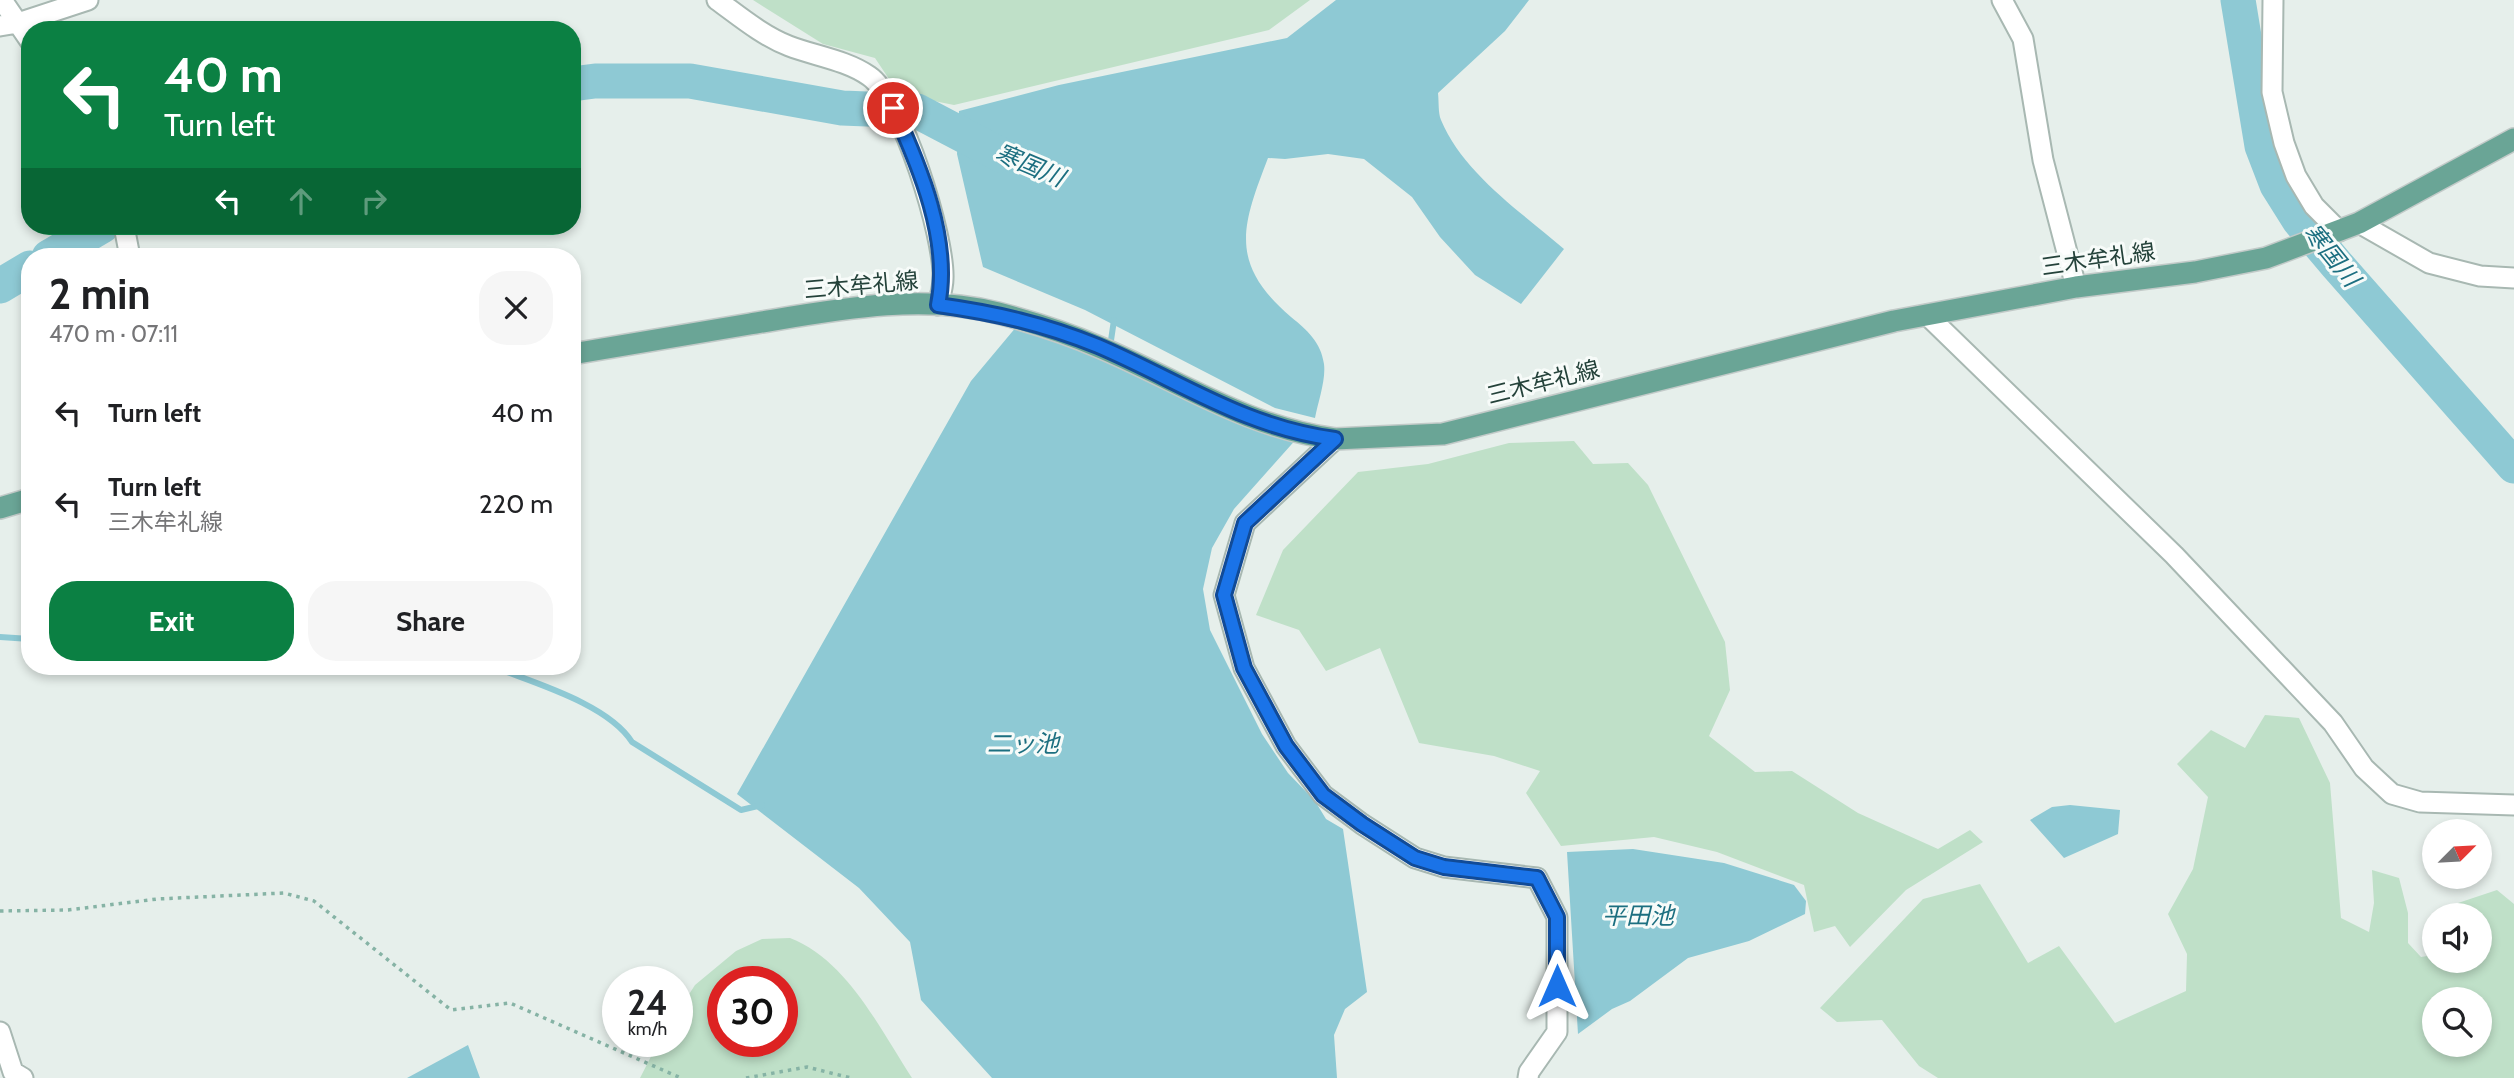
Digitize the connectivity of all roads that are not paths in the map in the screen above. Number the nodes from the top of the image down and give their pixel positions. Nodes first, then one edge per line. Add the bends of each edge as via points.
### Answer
1 (2, 0) edge
2 (88, 0) edge
3 (717, 0) edge
4 (2002, 0) edge
5 (2273, 0) edge
6 (22, 21) edge
7 (9, 25) edge
8 (2514, 139) edge
9 (2359, 223) junction
10 (2336, 232) junction
11 (2514, 278) edge
12 (2076, 287) junction
13 (938, 305) junction
14 (1927, 314) junction
15 (581, 353) edge
16 (1327, 438) junction
17 (21, 502) edge
18 (0, 508) edge
19 (2514, 806) edge
20 (0, 1032) edge
21 (23, 1078) edge
22 (1528, 1078) edge

1 - 7 street
2 - 6 street
3 - 13 street via 785,45 856,67 887,93 915,160 933,220 943,279
4 - 12 street via 2023,39 2043,160
5 - 10 street via 2272,92 2284,143 2296,176
8 - 9 main road, 三木牟礼線
9 - 10 main road, 三木牟礼線
9 - 11 street via 2429,263 2480,276
10 - 12 main road, 三木牟礼線 via 2266,258
12 - 14 main road, 三木牟礼線
13 - 15 main road, 三木牟礼線 via 825,312
13 - 16 main road, 三木牟礼線 via 995,312 1056,331 1098,346 1246,418
14 - 16 main road, 三木牟礼線 via 1443,434
14 - 19 street via 2174,555 2333,723 2364,768 2392,794 2420,802
16 - 22 street via 1245,523 1224,595 1244,668 1286,746 1315,785 1362,824 1415,858 1444,867 1537,878 1557,917 1557,1032
17 - 18 main road
20 - 21 street via 12,1072

